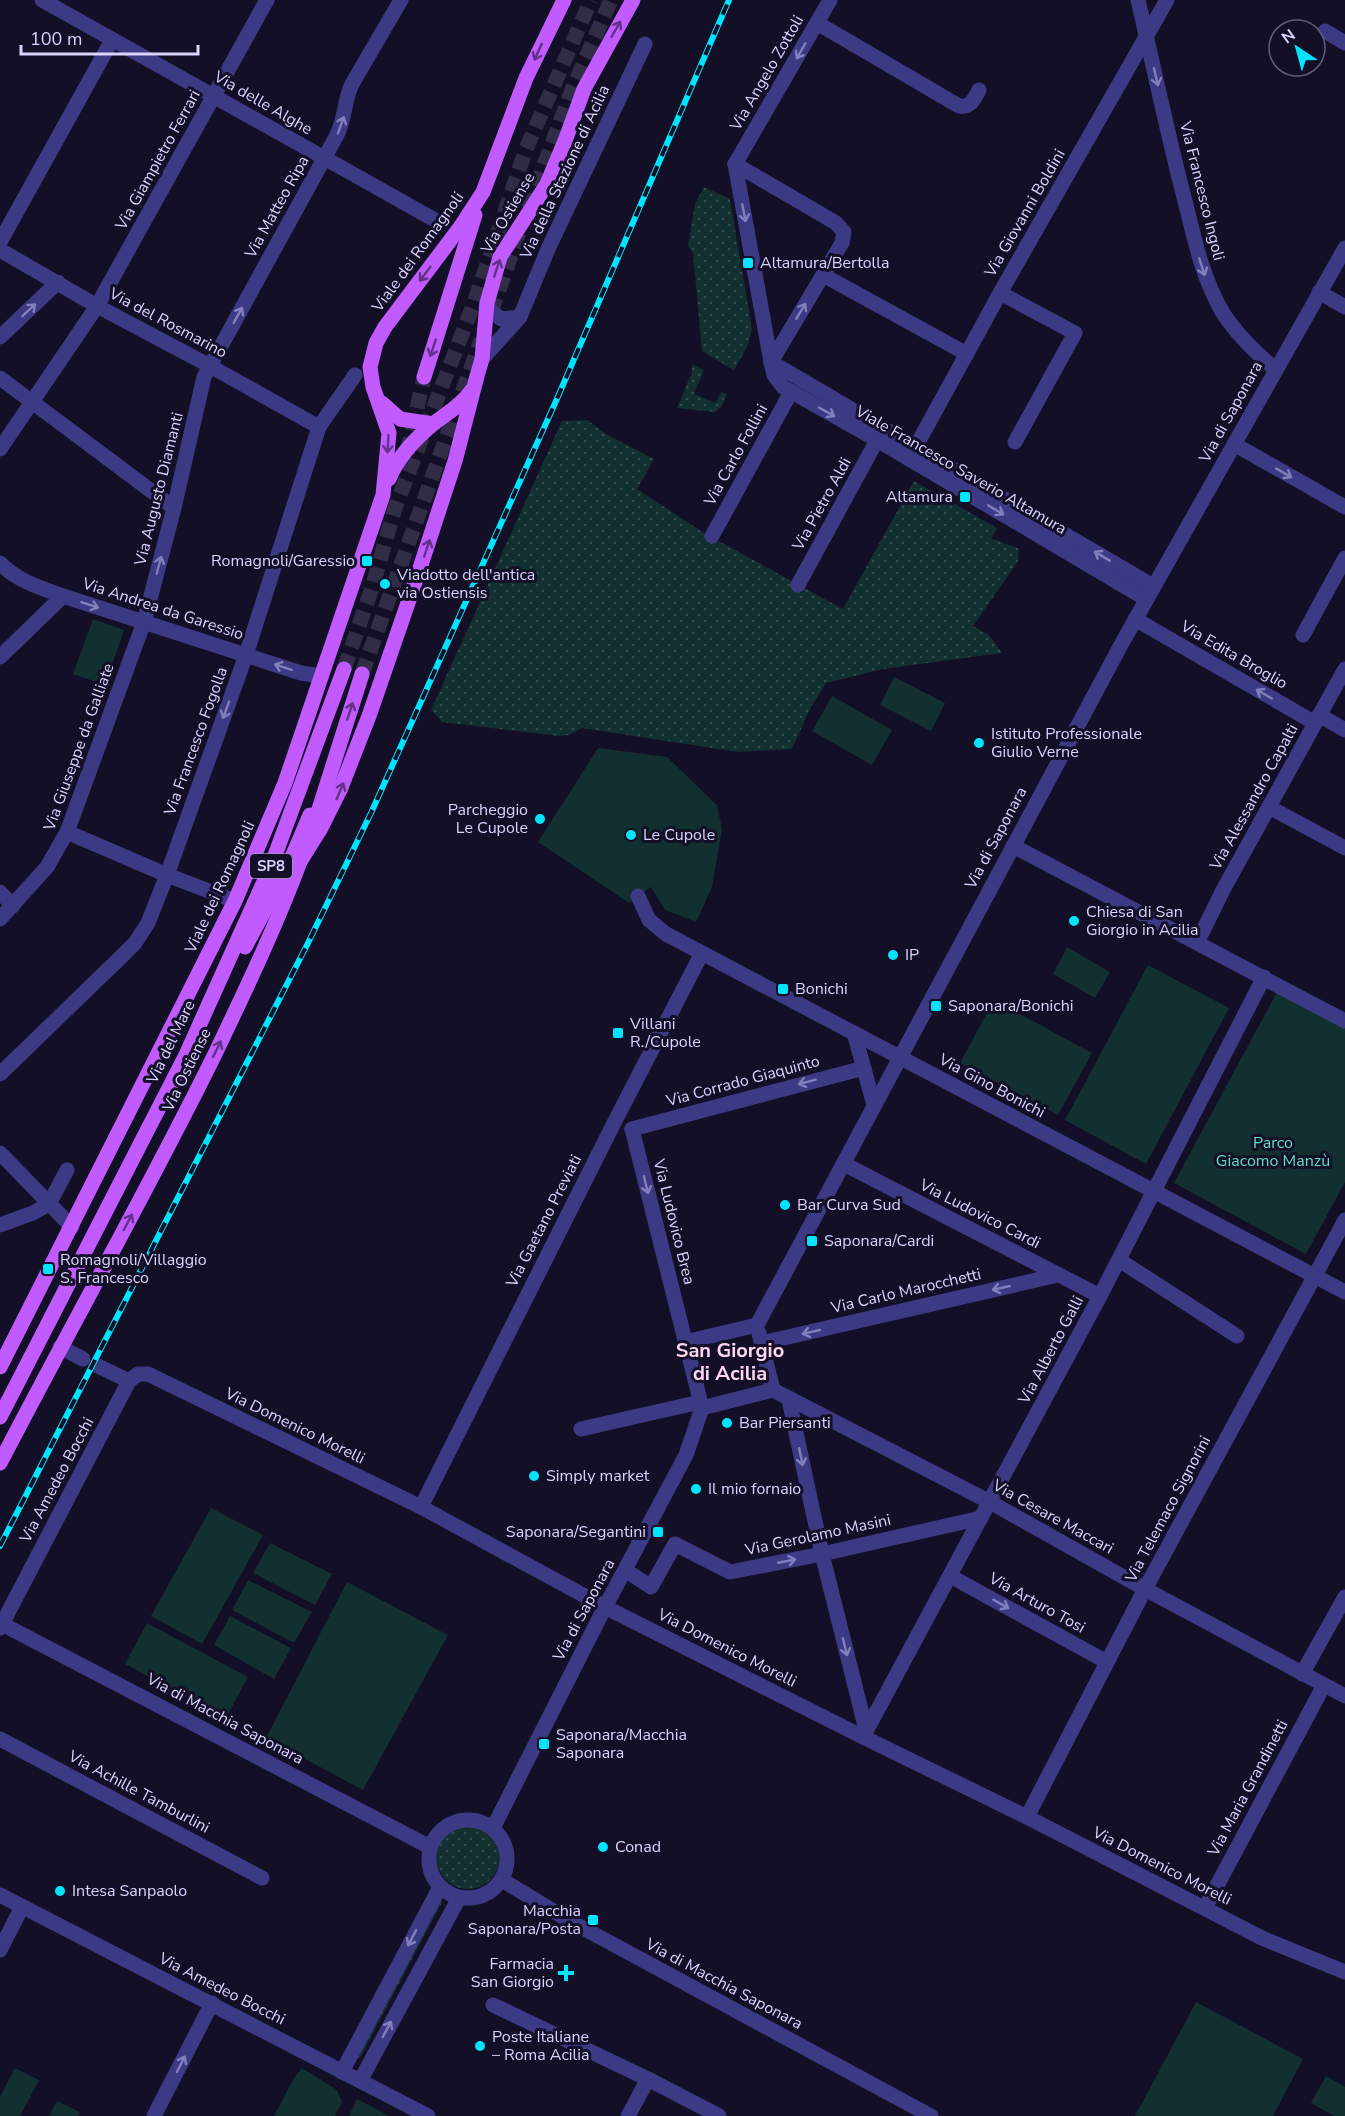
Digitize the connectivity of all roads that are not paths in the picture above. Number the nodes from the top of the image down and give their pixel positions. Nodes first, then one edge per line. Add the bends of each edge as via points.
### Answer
1 (42, 0) edge
2 (267, 0) edge
3 (401, 0) edge
4 (564, 0) edge
5 (633, 0) edge
6 (830, 0) edge
7 (1138, 0) edge
8 (1167, 0) edge
9 (817, 23) junction
10 (1327, 33) edge
11 (1146, 36) junction
12 (112, 40) junction
13 (1345, 43) edge
14 (645, 44) dead end
15 (979, 90) dead end
16 (215, 96) junction
17 (324, 159) junction
18 (735, 164) junction
19 (483, 192) junction
20 (435, 220) dead end
21 (0, 242) edge
22 (1345, 248) edge
23 (0, 250) edge
24 (823, 275) junction
25 (58, 282) junction
26 (1000, 292) junction
27 (1319, 292) junction
28 (97, 306) junction
29 (486, 307) junction
30 (1345, 307) edge
31 (520, 316) junction
32 (0, 337) edge
33 (967, 354) junction
34 (482, 359) junction
35 (771, 362) junction
36 (210, 366) junction
37 (1275, 369) junction
38 (355, 375) dead end
39 (423, 377) tunnel mouth
40 (0, 378) edge
41 (475, 387) junction
42 (791, 392) junction
43 (376, 395) junction
44 (32, 402) junction
45 (433, 424) junction
46 (319, 427) junction
47 (877, 440) junction
48 (1015, 442) dead end
49 (1234, 444) junction
50 (0, 449) edge
51 (913, 452) junction
52 (383, 495) junction
53 (1345, 507) edge
54 (174, 508) junction
55 (712, 536) dead end
56 (1345, 558) edge
57 (0, 563) edge
58 (798, 585) dead end
59 (1149, 593) junction
60 (63, 596) junction
61 (1135, 619) junction
62 (144, 622) junction
63 (1303, 635) dead end
64 (246, 655) junction
65 (0, 657) edge
66 (344, 669) tunnel mouth
67 (1345, 669) edge
68 (362, 674) tunnel mouth
69 (321, 676) junction
70 (1317, 719) junction
71 (1345, 730) edge
72 (338, 749) junction
73 (1269, 807) junction
74 (67, 832) junction
75 (1013, 846) junction
76 (1345, 848) edge
77 (301, 860) junction
78 (167, 875) junction
79 (0, 892) edge
80 (638, 896) dead end
81 (236, 901) junction
82 (13, 906) junction
83 (0, 919) edge
84 (1197, 943) junction
85 (702, 953) junction
86 (1264, 977) junction
87 (1345, 1021) edge
88 (854, 1033) junction
89 (185, 1057) junction
90 (900, 1058) junction
91 (864, 1068) junction
92 (0, 1074) edge
93 (874, 1105) junction
94 (615, 1121) junction
95 (632, 1129) junction
96 (0, 1153) edge
97 (844, 1164) junction
98 (67, 1170) dead end
99 (1154, 1190) junction
100 (49, 1204) junction
101 (1345, 1220) edge
102 (0, 1225) edge
103 (72, 1227) junction
104 (1119, 1260) junction
105 (1058, 1275) junction
106 (1316, 1275) junction
107 (1345, 1292) edge
108 (1100, 1296) junction
109 (757, 1325) junction
110 (1237, 1336) dead end
111 (685, 1342) junction
112 (762, 1343) junction
113 (60, 1347) junction
114 (83, 1359) dead end
115 (98, 1366) dead end
116 (0, 1367) edge
117 (129, 1381) junction
118 (773, 1390) junction
119 (789, 1400) junction
120 (701, 1405) junction
121 (0, 1417) edge
122 (580, 1429) dead end
123 (0, 1463) edge
124 (990, 1502) junction
125 (421, 1507) junction
126 (981, 1518) junction
127 (822, 1554) junction
128 (625, 1570) junction
129 (950, 1576) junction
130 (1145, 1589) junction
131 (1345, 1597) edge
132 (605, 1607) junction
133 (1, 1626) edge
134 (1107, 1662) junction
135 (1302, 1674) junction
136 (1323, 1685) junction
137 (1345, 1696) edge
138 (864, 1733) junction
139 (0, 1738) edge
140 (1027, 1817) junction
141 (493, 1828) junction
142 (430, 1847) junction
143 (262, 1878) dead end
144 (502, 1880) junction
145 (440, 1887) junction
146 (0, 1895) edge
147 (459, 1898) junction
148 (22, 1907) junction
149 (1205, 1908) junction
150 (0, 1950) edge
151 (1345, 1972) edge
152 (212, 2003) junction
153 (493, 2005) dead end
154 (342, 2072) junction
155 (648, 2079) junction
156 (360, 2081) junction
157 (694, 2110) edge
158 (154, 2116) edge
159 (428, 2116) edge
160 (628, 2116) edge
161 (719, 2116) edge
162 (931, 2116) edge

1 - 12 street, Via delle Alghe
2 - 16 street, Via Giampietro Ferrari
17 -> 3 street, Via Matteo Ripa via 343,123 352,84
4 -> 19 main road, Viale dei Romagnoli via 526,78
29 -> 5 main road, Via Ostiense via 503,252 547,184 584,88
6 - 9 street, Via Angelo Zottoli
7 - 11 street, Via Francesco Ingoli
8 - 11 street, Via Giovanni Boldini
9 - 15 street via 959,106 966,107
9 -> 18 street, Via Angelo Zottoli
10 - 13 street
11 - 26 street, Via Giovanni Boldini
11 -> 37 street, Via Francesco Ingoli via 1176,170 1207,279 1232,327
12 - 16 street, Via delle Alghe
12 - 21 street
14 - 31 street, Via della Stazione di Acilia
16 - 17 street, Via delle Alghe
16 - 28 street, Via Giampietro Ferrari
17 - 20 street, Via delle Alghe
36 -> 17 street, Via Matteo Ripa
18 - 24 street via 842,229 843,239
18 -> 35 street, Viale Francesco Saverio Altamura
19 -> 39 main road
19 -> 43 main road, Viale dei Romagnoli via 376,343 370,373
22 - 27 street, Via di Saponara
23 - 25 street, Via del Rosmarino
24 - 33 street
35 -> 24 street
25 - 28 street, Via del Rosmarino
32 -> 25 street
26 - 33 street, Via Giovanni Boldini
26 - 48 street via 1075,333
27 - 30 street
27 - 37 street, Via di Saponara
28 - 36 street, Via del Rosmarino
28 - 44 street, Via Giampietro Ferrari
29 - 31 street via 501,319
29 - 34 main road, Via Ostiense
31 - 34 street, Via della Stazione di Acilia
33 - 51 street, Via Giovanni Boldini
34 - 41 main road, Via Ostiense
35 - 42 street, Viale Francesco Saverio Altamura via 777,380
35 - 51 street, Viale Francesco Saverio Altamura
36 - 46 street, Via del Rosmarino
36 - 54 street, Via Augusto Diamanti via 204,377
37 - 49 street, Via di Saponara
38 - 46 street, Via Francesco Fogolla
40 - 44 street
41 - 45 main road via 463,402
77 -> 41 main road, Via Ostiense via 333,806 369,716 452,471
42 -> 47 street, Viale Francesco Saverio Altamura
42 - 55 street, Via Carlo Follini
43 - 45 main road via 396,417
43 -> 52 main road, Viale dei Romagnoli via 389,433
44 - 50 street, Via Giampietro Ferrari
44 - 54 street
45 - 52 main road via 402,455
46 - 64 street, Via Francesco Fogolla
47 - 51 street, Viale Francesco Saverio Altamura
47 - 58 street, Via Pietro Aldi
49 -> 53 street
49 - 59 street, Via di Saponara
51 - 59 street, Viale Francesco Saverio Altamura
52 - 69 main road, Viale dei Romagnoli
62 -> 54 street, Via Augusto Diamanti
56 - 63 street
57 - 60 street, Via Andrea da Garessio via 31,584
59 - 61 street, Via di Saponara
60 -> 62 street, Via Andrea da Garessio
60 - 65 street
70 -> 61 street, Via Edita Broglio
61 - 75 street, Via di Saponara
62 - 64 street, Via Andrea da Garessio
62 - 74 street, Via Giuseppe da Galliate
69 -> 64 street, Via Andrea da Garessio
64 -> 78 street, Via Francesco Fogolla
66 - 89 main road, Via del Mare / SP8 via 271,866
67 - 70 street, Via Alessandro Capalti
72 -> 68 main road, Via Ostiense
69 - 81 main road, Viale dei Romagnoli via 285,783
70 - 71 street, Via Edita Broglio
70 - 73 street, Via Alessandro Capalti
72 - 77 main road, Via Ostiense
72 - 89 main road via 287,869
73 - 76 street
73 - 84 street, Via Alessandro Capalti
74 - 78 street
74 - 82 street, Via Giuseppe da Galliate via 47,867
75 - 84 street
75 - 90 street, Via di Saponara
113 -> 77 main road, Via Ostiense via 176,1133 237,1008
78 - 81 street
78 - 92 street, Via Francesco Fogolla via 148,923 135,943
79 - 82 street
80 - 85 street, Via Gino Bonichi via 656,928
81 - 103 main road, Viale dei Romagnoli
82 - 83 street, Via Giuseppe da Galliate
84 - 86 street
85 - 88 street, Via Gino Bonichi
85 - 94 street, Via Gaetano Previati
86 - 87 street
86 - 99 street, Via Alberto Galli
88 - 90 street, Via Gino Bonichi
88 - 91 street
89 - 121 main road, Via del Mare / SP8
90 - 93 street, Via di Saponara
90 - 99 street, Via Gino Bonichi
91 - 93 street
91 -> 95 street, Via Corrado Giaquinto
93 - 97 street, Via di Saponara
94 - 95 street
94 - 125 street, Via Gaetano Previati
95 -> 111 street, Via Ludovico Brea
96 - 100 street
97 - 105 street, Via Ludovico Cardi
97 - 109 street, Via di Saponara
98 - 100 street
99 - 104 street, Via Alberto Galli
99 - 106 street, Via Gino Bonichi
100 - 102 street
100 - 103 street
101 - 106 street, Via Telemaco Signorini
103 - 116 main road, Viale dei Romagnoli
104 - 108 street, Via Alberto Galli
104 - 110 street
105 - 108 street, Via Ludovico Cardi
105 -> 112 street, Via Carlo Marocchetti
106 - 107 street, Via Gino Bonichi
106 - 130 street, Via Telemaco Signorini
108 - 124 street, Via Alberto Galli
109 - 111 street
109 - 112 street
111 - 120 street, Via Ludovico Brea
112 - 118 street
113 - 114 street
113 - 123 main road, Via Ostiense
115 - 117 street
117 - 125 street, Via Domenico Morelli via 138,1374 148,1374
117 - 133 street, Via Amedeo Bocchi
118 - 119 street, Via Cesare Maccari
118 - 120 street
119 - 124 street, Via Cesare Maccari
119 -> 127 street
120 - 122 street
120 - 128 street, Via di Saponara via 686,1455
124 - 126 street, Via Alberto Galli
124 - 130 street, Via Cesare Maccari
125 - 132 street, Via Domenico Morelli
126 - 127 street, Via Gerolamo Masini
126 - 129 street, Via Alberto Galli
128 -> 127 street, Via Gerolamo Masini via 651,1587 675,1544 730,1572
127 -> 138 street
128 - 132 street, Via di Saponara
129 -> 134 street, Via Arturo Tosi
129 - 138 street, Via Alberto Galli
130 - 134 street, Via Telemaco Signorini
130 - 135 street, Via Cesare Maccari
131 - 135 street
132 - 138 street, Via Domenico Morelli
132 - 141 street, Via di Saponara
133 - 142 street, Via di Macchia Saponara
134 - 140 street, Via Telemaco Signorini
135 - 136 street, Via Cesare Maccari
136 - 137 street, Via Cesare Maccari
136 - 149 street, Via Maria Grandinetti
138 - 140 street, Via Domenico Morelli
139 - 143 street, Via Achille Tamburlini
140 - 149 street, Via Domenico Morelli
141 - 142 street via 469,1819 457,1821 441,1831
141 - 144 street via 501,1836 508,1858
142 - 145 street via 429,1868
144 - 147 street via 483,1896
144 - 162 street, Via di Macchia Saponara via 570,1921
145 - 147 street
145 -> 154 street
146 - 148 street, Via Amedeo Bocchi
156 -> 147 street
148 - 150 street
148 - 152 street, Via Amedeo Bocchi
149 - 151 street, Via Domenico Morelli via 1262,1938
152 - 154 street, Via Amedeo Bocchi
158 -> 152 street
153 - 155 street
154 - 156 street, Via Amedeo Bocchi
155 - 157 street
155 - 160 street
156 - 159 street, Via Amedeo Bocchi
157 - 161 street

